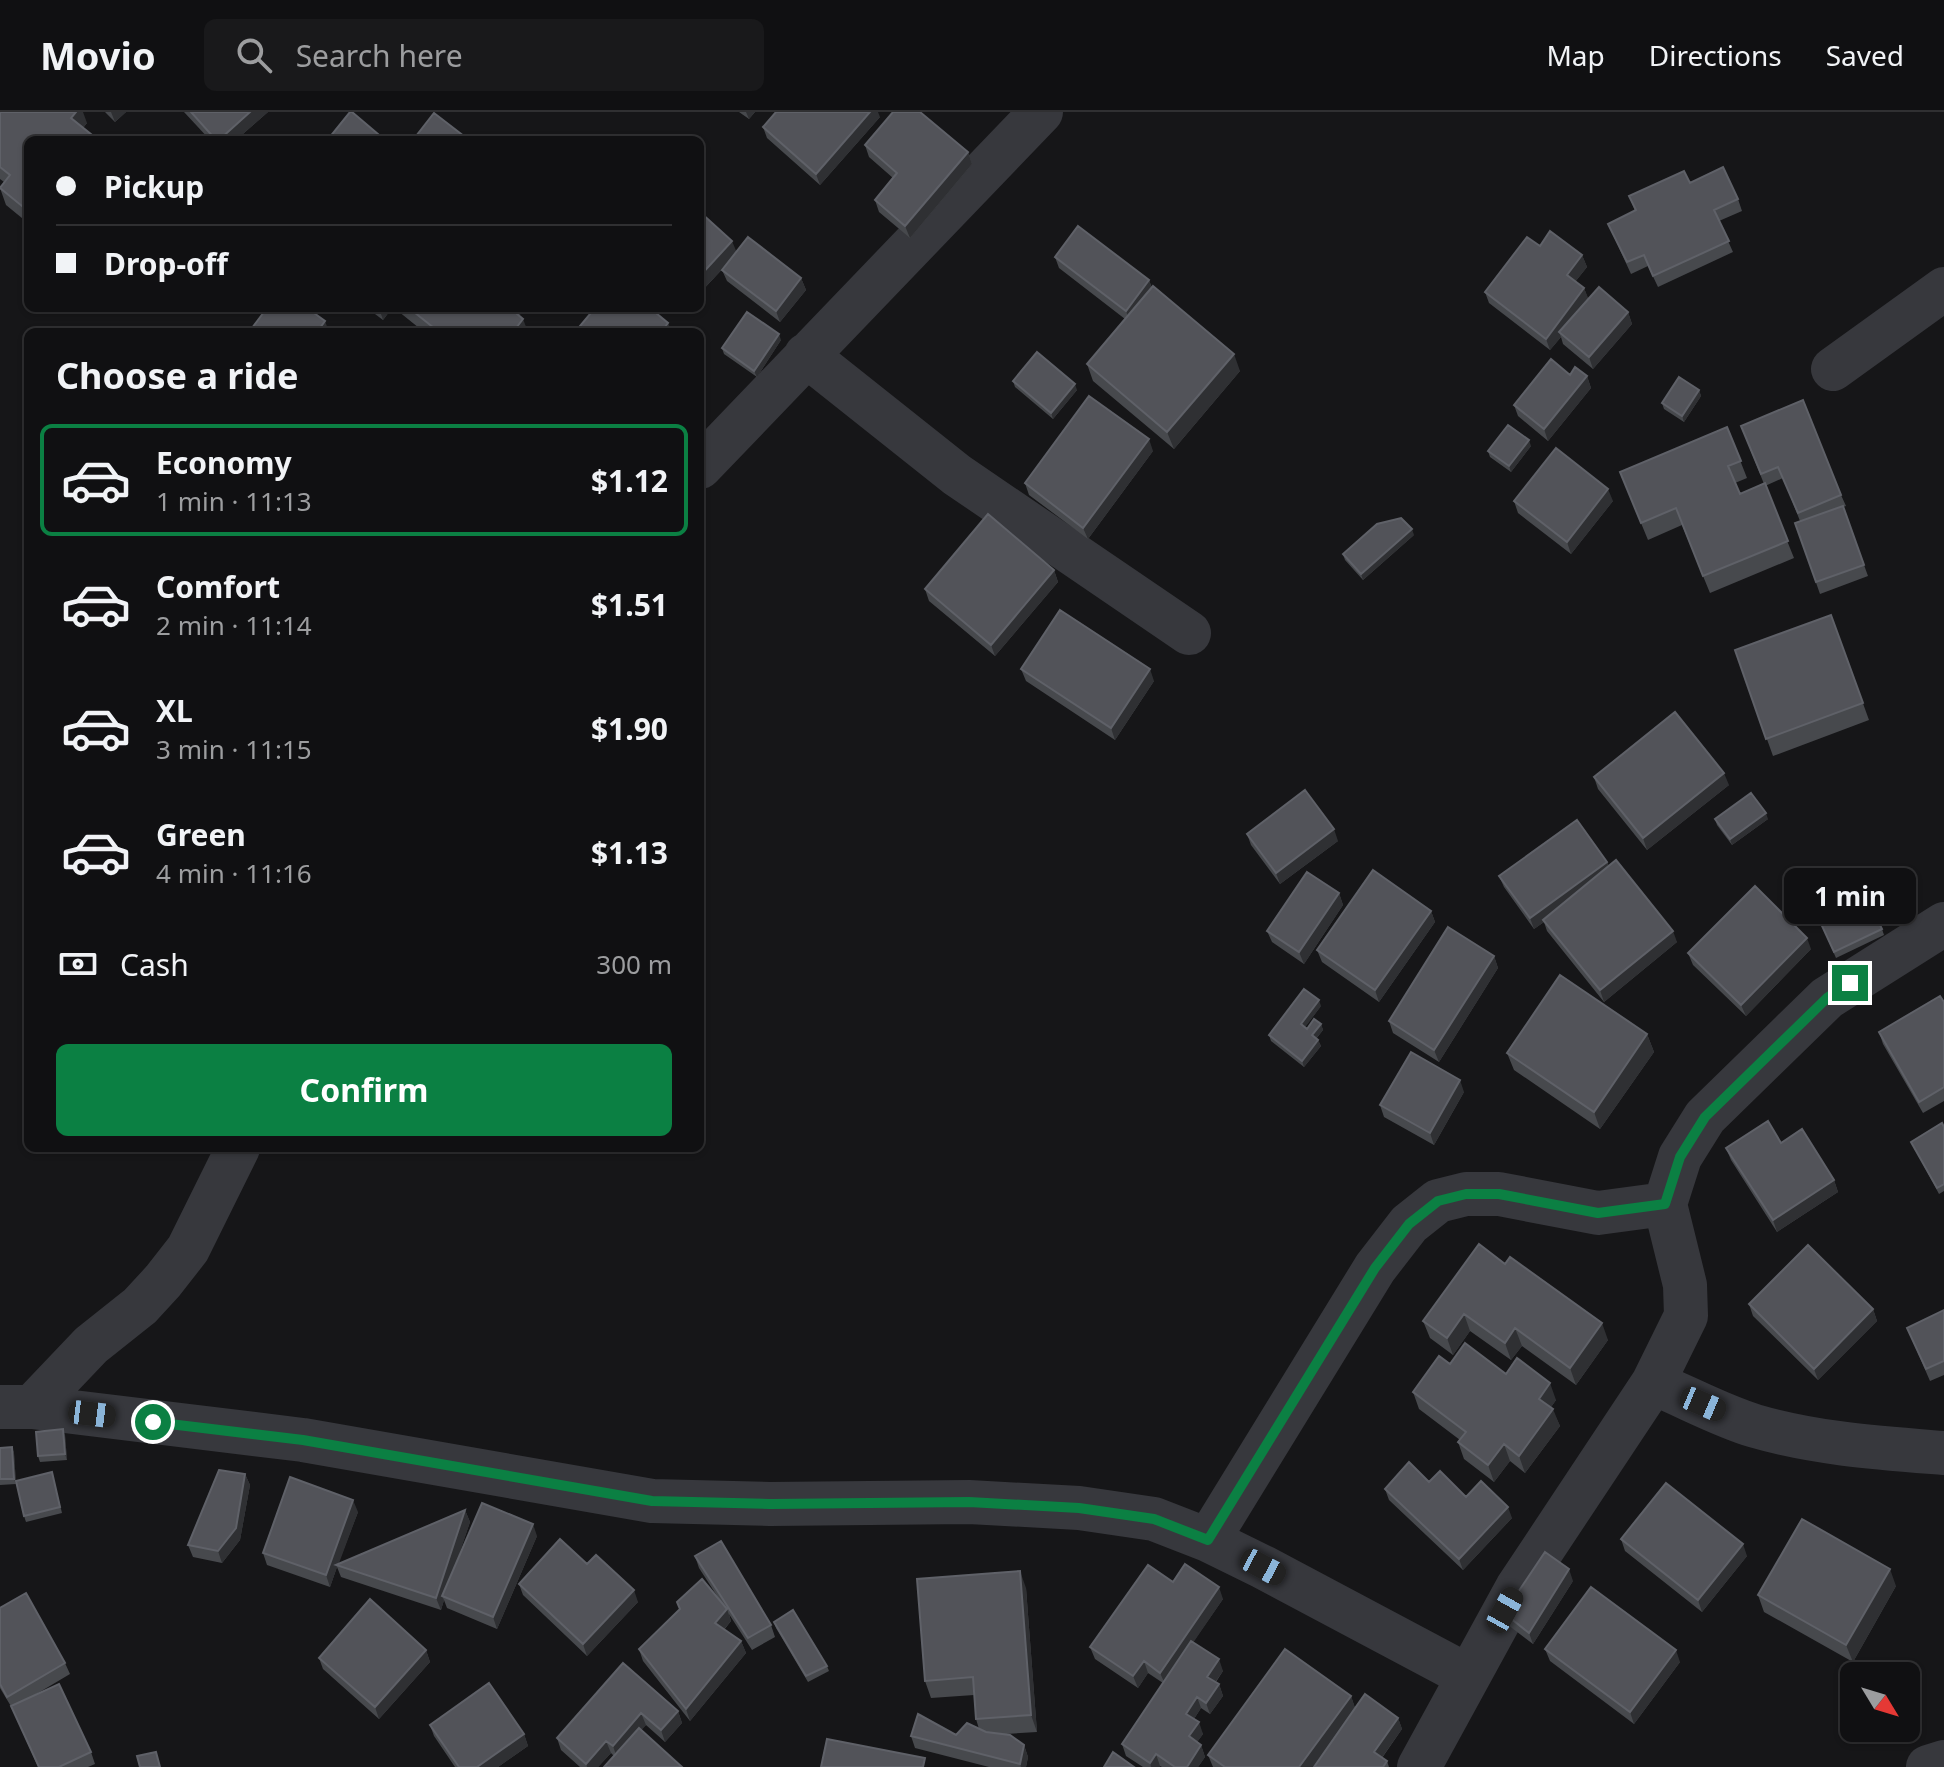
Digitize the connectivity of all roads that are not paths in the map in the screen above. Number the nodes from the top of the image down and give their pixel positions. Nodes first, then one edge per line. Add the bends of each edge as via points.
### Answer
1 (1041, 112) edge
2 (1944, 289) edge
3 (806, 355) junction
4 (1833, 369) dead end
5 (704, 463) edge
6 (1189, 633) dead end
7 (1944, 924) edge
8 (236, 1152) edge
9 (1665, 1204) junction
10 (1653, 1383) junction
11 (16, 1407) edge
12 (1944, 1453) edge
13 (1208, 1540) junction
14 (1468, 1676) junction
15 (1944, 1762) edge
16 (1419, 1767) edge
17 (1928, 1767) edge

1 - 3 street
2 - 4 street
3 - 5 street
3 - 6 street via 957,475
7 - 9 street via 1827,998 1762,1058 1705,1117 1680,1157
8 - 11 street via 188,1249 163,1281 140,1306
9 - 10 street via 1685,1285 1686,1316
9 - 13 street via 1598,1213 1499,1194 1438,1201 1409,1224 1375,1268
10 - 12 street via 1752,1425 1797,1436
10 - 14 street via 1517,1588
11 - 13 street via 303,1440 652,1501 969,1502 1079,1508 1154,1519
13 - 14 street
14 - 16 street
15 - 17 street

